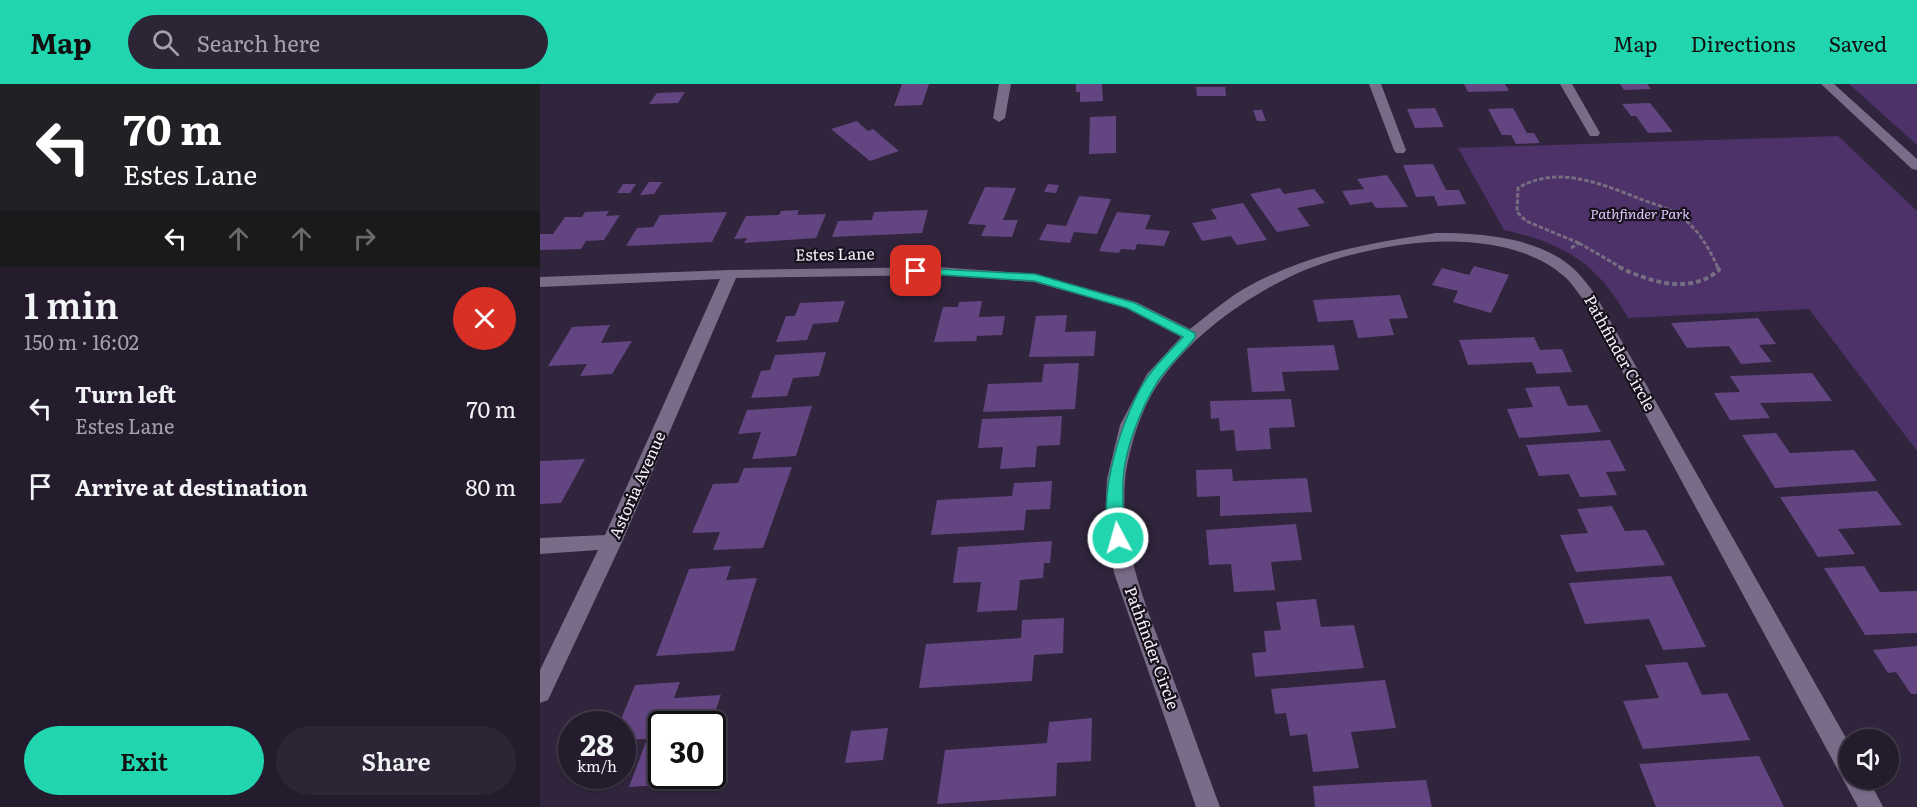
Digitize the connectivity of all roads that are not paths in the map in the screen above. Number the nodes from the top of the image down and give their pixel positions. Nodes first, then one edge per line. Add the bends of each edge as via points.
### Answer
1 (1005, 84) edge
2 (1375, 84) edge
3 (1566, 84) edge
4 (1827, 84) edge
5 (999, 118) dead end
6 (1594, 134) dead end
7 (1400, 150) dead end
8 (1917, 166) edge
9 (730, 274) junction
10 (540, 282) edge
11 (1191, 336) junction
12 (612, 542) junction
13 (540, 546) edge
14 (540, 693) edge
15 (1839, 749) edge
16 (1861, 789) edge
17 (1208, 807) edge
18 (1870, 807) edge

1 - 5 street
2 - 7 street
3 - 6 street
4 - 8 street
9 - 10 street, Estes Lane
9 - 11 street, Estes Lane via 939,271 1035,278 1131,305
9 - 12 street, Astoria Avenue
11 - 15 street, Pathfinder Circle via 1246,294 1300,267 1368,247 1436,237 1478,237 1545,257 1571,274 1590,297
11 - 17 street, Pathfinder Circle via 1153,378 1129,425 1116,479 1115,520 1124,573
12 - 13 street
12 - 14 street, Astoria Avenue
16 - 18 street

